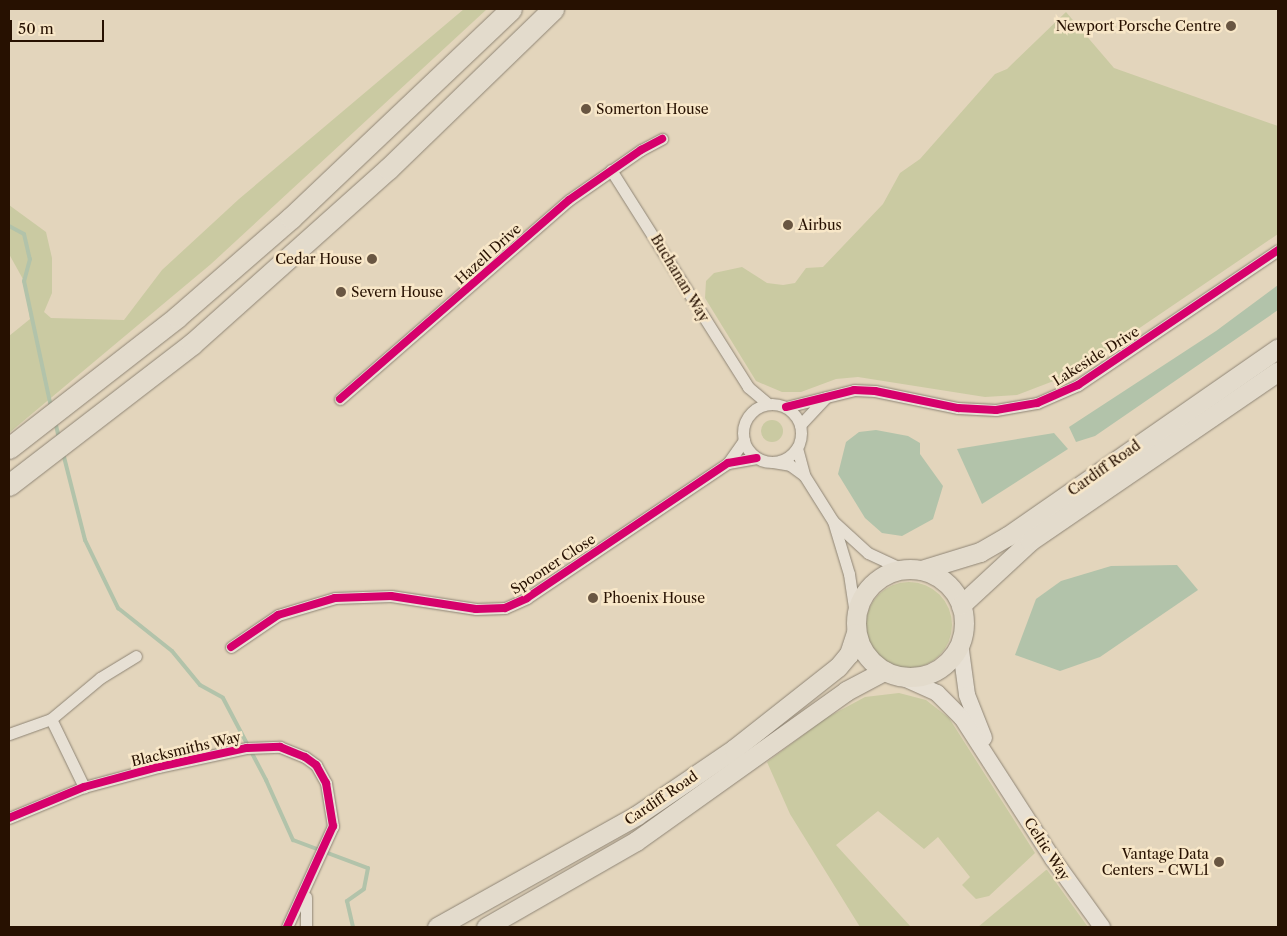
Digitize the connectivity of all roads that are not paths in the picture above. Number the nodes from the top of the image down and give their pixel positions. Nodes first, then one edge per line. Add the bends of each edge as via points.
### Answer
1 (511, 9) edge
2 (552, 9) edge
3 (662, 139) dead end
4 (611, 170) junction
5 (1278, 250) edge
6 (1278, 348) edge
7 (1278, 371) edge
8 (748, 387) junction
9 (828, 396) junction
10 (340, 398) dead end
11 (768, 404) junction
12 (786, 407) junction
13 (745, 422) junction
14 (800, 425) junction
15 (744, 440) junction
16 (9, 448) edge
17 (797, 448) junction
18 (757, 458) junction
19 (773, 462) junction
20 (728, 463) junction
21 (804, 475) junction
22 (9, 485) edge
23 (833, 521) junction
24 (912, 569) junction
25 (961, 605) junction
26 (856, 627) junction
27 (960, 643) junction
28 (230, 647) dead end
29 (136, 656) dead end
30 (891, 673) junction
31 (51, 719) junction
32 (9, 734) edge
33 (996, 768) junction
34 (84, 787) junction
35 (9, 818) edge
36 (306, 890) junction
37 (287, 927) edge
38 (306, 927) edge
39 (437, 927) edge
40 (486, 927) edge
41 (1102, 927) edge

1 - 16 highway via 284,224 177,317
2 - 22 highway via 388,169 192,344
3 - 4 street, Hazell Drive
4 - 8 street, Buchanan Way
4 - 10 street, Hazell Drive via 511,249
5 - 9 street, Lakeside Drive via 1078,385 1037,404 1017,409 980,410 874,391 854,390
6 - 24 main road, Cardiff Road via 1008,536 980,552
7 - 25 main road, Cardiff Road via 1030,541
8 - 11 street, Buchanan Way
8 - 13 street via 750,402
9 - 12 street, Lakeside Drive
9 - 14 street
11 - 12 street
11 - 13 street via 759,407
12 - 14 street
13 - 15 street
14 - 17 street
15 - 18 street
15 - 20 street, Spooner Close
17 - 19 street via 782,460
17 - 21 street
18 - 19 street
18 - 20 street, Spooner Close
19 - 21 street via 790,465
20 - 28 street, Spooner Close via 527,598 505,608 476,610 391,596 335,598 278,615
21 - 23 street
23 - 24 street via 868,553
23 - 26 street via 849,574
24 - 25 main road via 937,576 951,588
24 - 26 main road, Cardiff Road via 874,582 861,599
25 - 27 main road, Cardiff Road via 964,621
26 - 30 main road via 864,652
26 - 39 main road, Cardiff Road via 849,654 838,667 734,749 637,815
27 - 30 main road, Cardiff Road via 944,664 926,674
27 - 33 street, Celtic Way via 967,695
29 - 31 street via 100,678
30 - 33 street, Celtic Way via 937,694 962,718
30 - 40 main road, Cardiff Road via 846,691 636,841
31 - 32 street
31 - 34 street
33 - 41 street, Celtic Way via 1053,859
34 - 35 street, Blacksmiths Way
34 - 36 street, Blacksmiths Way via 228,752 280,747 316,765 326,783 334,826
36 - 37 street, Blacksmiths Way
36 - 38 street, Blacksmiths Way

